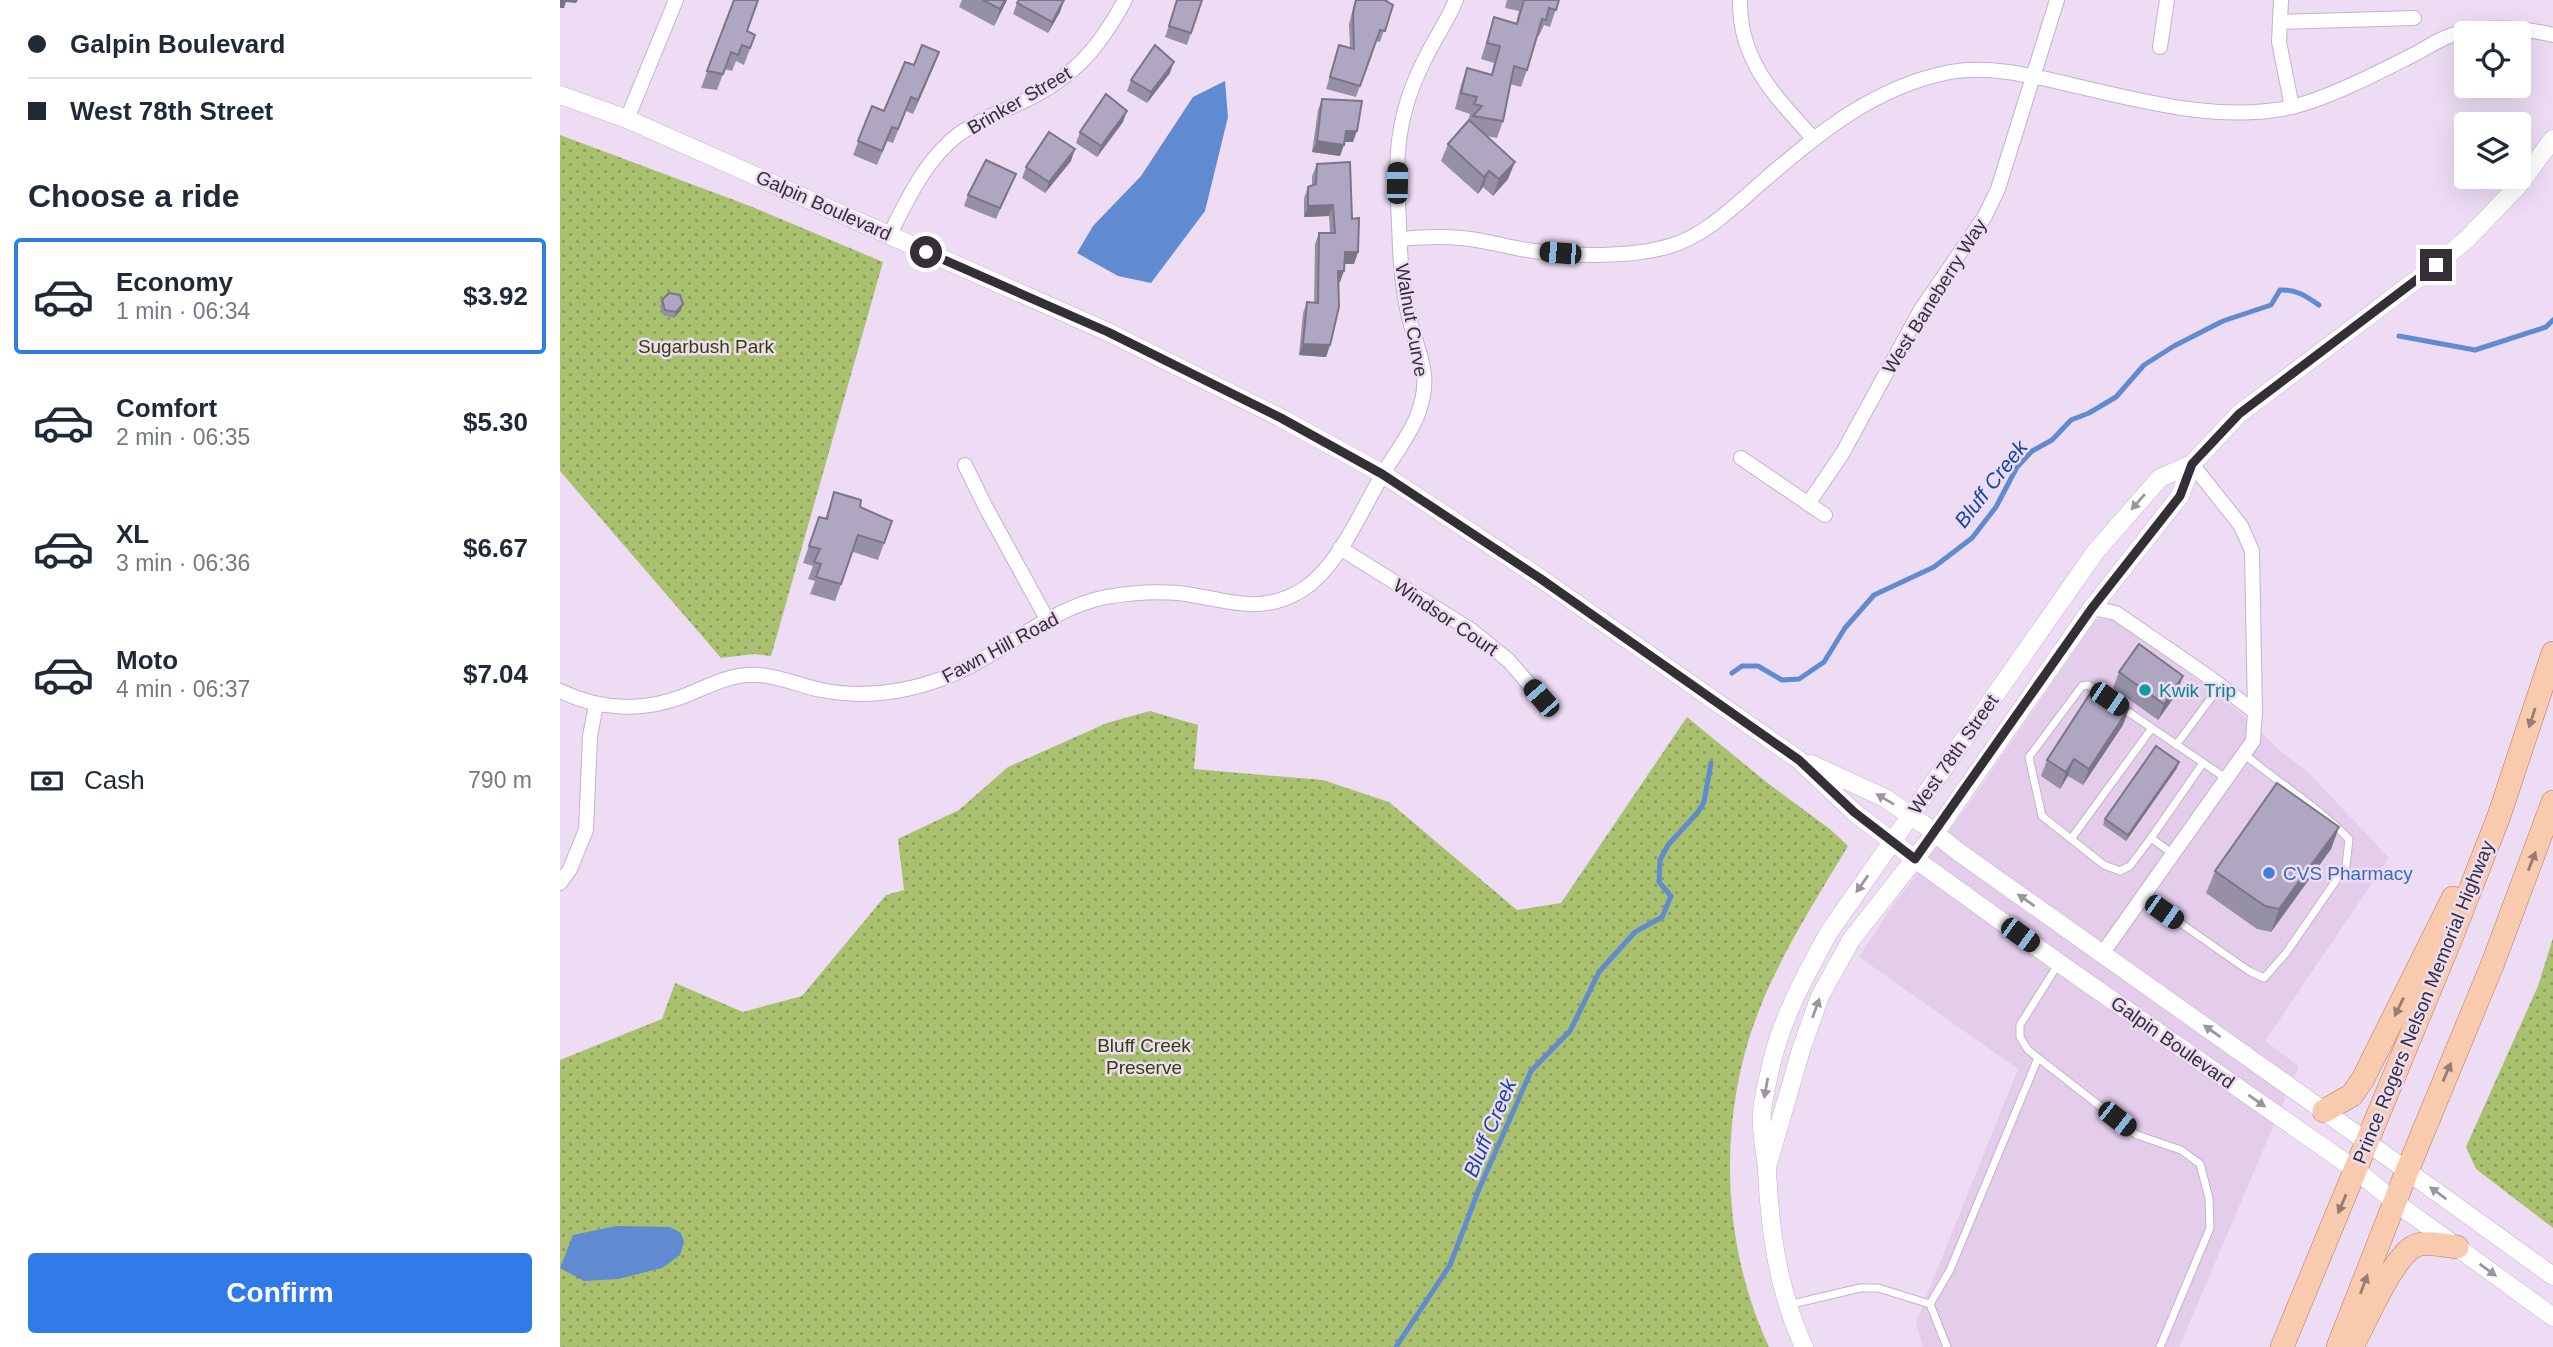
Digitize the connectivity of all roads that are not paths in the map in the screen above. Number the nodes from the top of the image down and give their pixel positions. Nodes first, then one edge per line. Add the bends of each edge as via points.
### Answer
1 (676, 0) edge
2 (1125, 0) edge
3 (1456, 0) edge
4 (1740, 0) edge
5 (2057, 0) edge
6 (2167, 0) edge
7 (2281, 0) edge
8 (2414, 18) dead end
9 (2280, 22) junction
10 (2553, 35) edge
11 (2160, 47) dead end
12 (2032, 75) junction
13 (560, 95) edge
14 (2292, 107) junction
15 (627, 119) junction
16 (1813, 138) junction
17 (2553, 139) edge
18 (890, 234) junction
19 (1400, 239) junction
20 (1741, 457) dead end
21 (2192, 464) junction
22 (965, 465) dead end
23 (1382, 474) junction
24 (1808, 504) junction
25 (1825, 515) dead end
26 (1340, 548) junction
27 (2092, 608) junction
28 (1048, 621) junction
29 (2553, 653) edge
30 (2220, 686) junction
31 (560, 691) edge
32 (1541, 698) dead end
33 (596, 705) junction
34 (2255, 712) junction
35 (2152, 728) junction
36 (2176, 745) junction
37 (2244, 754) junction
38 (1799, 760) junction
39 (2203, 763) junction
40 (2227, 779) junction
41 (2553, 802) edge
42 (1910, 814) junction
43 (2498, 816) junction
44 (1935, 833) junction
45 (2151, 838) junction
46 (2071, 839) junction
47 (1892, 841) junction
48 (2173, 854) junction
49 (1915, 859) junction
50 (560, 883) edge
51 (2143, 897) junction
52 (2102, 954) junction
53 (2059, 963) junction
54 (2038, 1058) junction
55 (2324, 1111) junction
56 (2367, 1143) junction
57 (1767, 1167) junction
58 (2356, 1170) junction
59 (2407, 1171) junction
60 (2395, 1202) junction
61 (2457, 1247) junction
62 (2553, 1276) edge
63 (1930, 1304) junction
64 (1788, 1305) junction
65 (2553, 1317) edge
66 (1804, 1347) edge
67 (1947, 1347) edge
68 (2160, 1347) edge
69 (2282, 1347) edge
70 (2338, 1347) edge
71 (2351, 1347) edge

1 - 15 street
2 - 18 street, Brinker Street via 1088,58 1058,82 959,135 915,183
3 - 19 street, Walnut Curve via 1423,61 1402,121 1397,162
4 - 16 street via 1753,62 1769,90
5 - 12 street, West Baneberry Way
6 - 11 street
7 - 9 street
8 - 9 street
9 - 14 street via 2281,60
10 - 14 street via 2502,27 2454,34
12 - 14 street via 2161,105 2242,113
12 - 16 street via 1953,72 1919,80 1865,104
12 - 24 street, West Baneberry Way via 1985,216 1920,311 1842,454
13 - 15 street, Galpin Boulevard
15 - 18 street, Galpin Boulevard
16 - 19 street via 1719,219 1670,246 1636,252 1560,253 1462,238
17 - 21 street, West 78th Street via 2517,187 2468,238 2239,414
18 - 23 street, Galpin Boulevard via 1108,332
19 - 23 street, Walnut Curve via 1407,312 1424,370 1423,395 1408,436
20 - 24 street
21 - 27 street, West 78th Street via 2180,496
21 - 34 street via 2241,526 2252,551
21 -> 42 street, West 78th Street via 2160,478 2098,550
22 - 28 street
23 - 26 street, Fawn Hill Road
23 - 38 street, Galpin Boulevard
24 - 25 street
26 - 28 street, Fawn Hill Road via 1302,590 1266,604 1247,606 1179,593 1131,594 1103,598
26 - 32 street, Windsor Court via 1471,630 1509,661
27 - 30 street via 2116,613
27 - 44 street, West 78th Street
28 - 33 street, Fawn Hill Road via 971,666 892,692 847,694 760,675 716,681 659,704
29 -> 43 main road, Prince Rogers Nelson Memorial Highway
30 - 34 street
30 - 36 lane
31 - 33 street, Fawn Hill Road
33 - 50 street via 590,736 586,830
34 - 37 street via 2253,741
35 - 36 lane
35 - 46 lane
35 - 46 lane via 2088,685 2082,686 2029,757 2042,816
36 - 39 lane
37 - 40 street
37 - 51 lane via 2328,817 2349,839 2346,866 2286,953 2264,978
42 -> 38 street, Galpin Boulevard via 1867,788
38 - 47 street, Galpin Boulevard
39 - 40 lane
39 - 45 lane
40 - 48 street
59 -> 41 main road
42 - 44 street, Galpin Boulevard
42 - 47 street, West 78th Street
43 -> 55 main road via 2363,1079 2352,1095
43 - 56 main road, Prince Rogers Nelson Memorial Highway
44 - 49 street, West 78th Street
52 -> 44 street, Galpin Boulevard
45 - 46 lane via 2130,866 2120,871 2104,865
45 - 48 lane
47 - 49 street, Galpin Boulevard
47 -> 57 street, West 78th Street via 1829,932 1782,1028 1762,1112
48 - 51 street
49 - 53 street, Galpin Boulevard
57 -> 49 street, West 78th Street via 1821,996 1851,940
51 - 52 street
55 -> 52 street, Galpin Boulevard
53 - 54 lane via 2020,1025 2020,1037
53 -> 58 street, Galpin Boulevard
54 - 63 lane via 1950,1270
54 - 68 lane via 2137,1135 2181,1150 2200,1164 2210,1228
55 - 56 street, Galpin Boulevard
56 - 58 main road, Prince Rogers Nelson Memorial Highway
56 - 59 street, Galpin Boulevard
57 - 64 street, West 78th Street via 1773,1240
58 - 60 street, Galpin Boulevard
58 -> 69 main road, Prince Rogers Nelson Memorial Highway
59 - 60 main road
62 -> 59 street, Galpin Boulevard
60 - 61 street, Galpin Boulevard
70 -> 60 main road
61 -> 65 street, Galpin Boulevard
61 - 71 main road via 2413,1246 2394,1268
63 - 64 lane via 1878,1287
63 - 67 lane
64 - 66 street, West 78th Street

